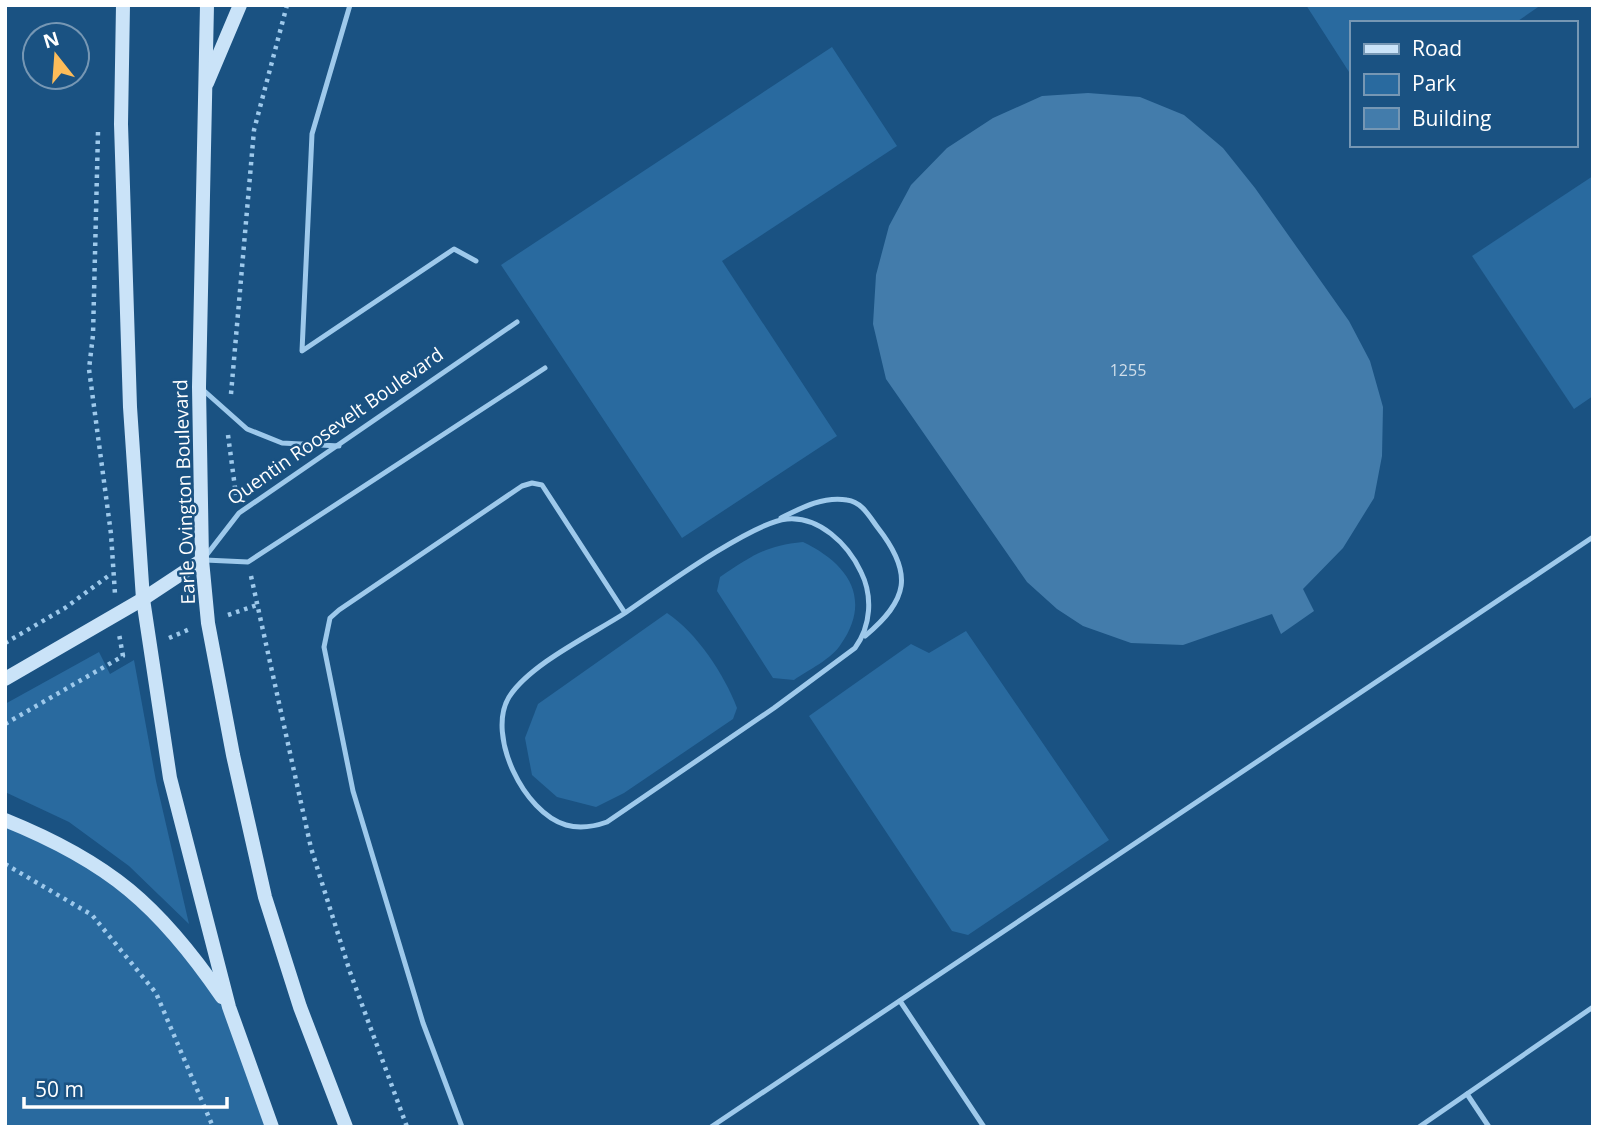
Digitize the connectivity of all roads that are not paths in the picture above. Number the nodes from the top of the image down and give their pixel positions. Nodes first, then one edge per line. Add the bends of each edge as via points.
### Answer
1 (123, 5) edge
2 (207, 5) edge
3 (240, 5) edge
4 (350, 5) edge
5 (202, 94) junction
6 (476, 261) dead end
7 (517, 322) dead end
8 (545, 368) dead end
9 (199, 387) junction
10 (339, 446) junction
11 (772, 523) junction
12 (1593, 537) edge
13 (202, 560) junction
14 (143, 599) junction
15 (625, 613) junction
16 (862, 638) junction
17 (5, 679) edge
18 (5, 820) edge
19 (900, 1001) junction
20 (229, 1007) junction
21 (1593, 1007) edge
22 (1467, 1094) junction
23 (272, 1127) edge
24 (346, 1127) edge
25 (462, 1127) edge
26 (711, 1127) edge
27 (984, 1127) edge
28 (1419, 1127) edge
29 (1489, 1127) edge

1 - 14 main road via 121,124 130,407
2 - 5 main road, Earle Ovington Boulevard
3 - 5 main road
4 - 6 lane via 312,134 302,351 454,249
5 - 9 main road, Earle Ovington Boulevard
7 - 10 lane, Quentin Roosevelt Boulevard
8 - 13 lane via 248,562
9 - 10 lane via 247,429 282,443
9 - 13 main road, Earle Ovington Boulevard
10 - 13 lane, Quentin Roosevelt Boulevard via 239,513
11 - 15 lane
11 - 16 lane via 795,520 817,525 857,563 866,581 869,609
11 - 16 lane via 827,499 854,502 866,512 895,553 902,585 895,607
12 - 19 lane
13 - 14 main road, Quentin Roosevelt Boulevard
13 - 24 main road, Earle Ovington Boulevard via 208,623 265,897 300,1007
14 - 17 main road, Quentin Roosevelt Boulevard
14 - 20 main road via 170,778
15 - 16 lane via 522,680 500,721 503,746 525,790 545,814 564,825 582,828 607,822 844,659
15 - 25 lane via 542,485 532,483 339,610 327,628 324,647 353,791 423,1023
18 - 20 main road via 106,870 136,894 187,946
19 - 26 lane
19 - 27 lane
20 - 23 main road
21 - 22 lane
22 - 28 lane
22 - 29 lane

